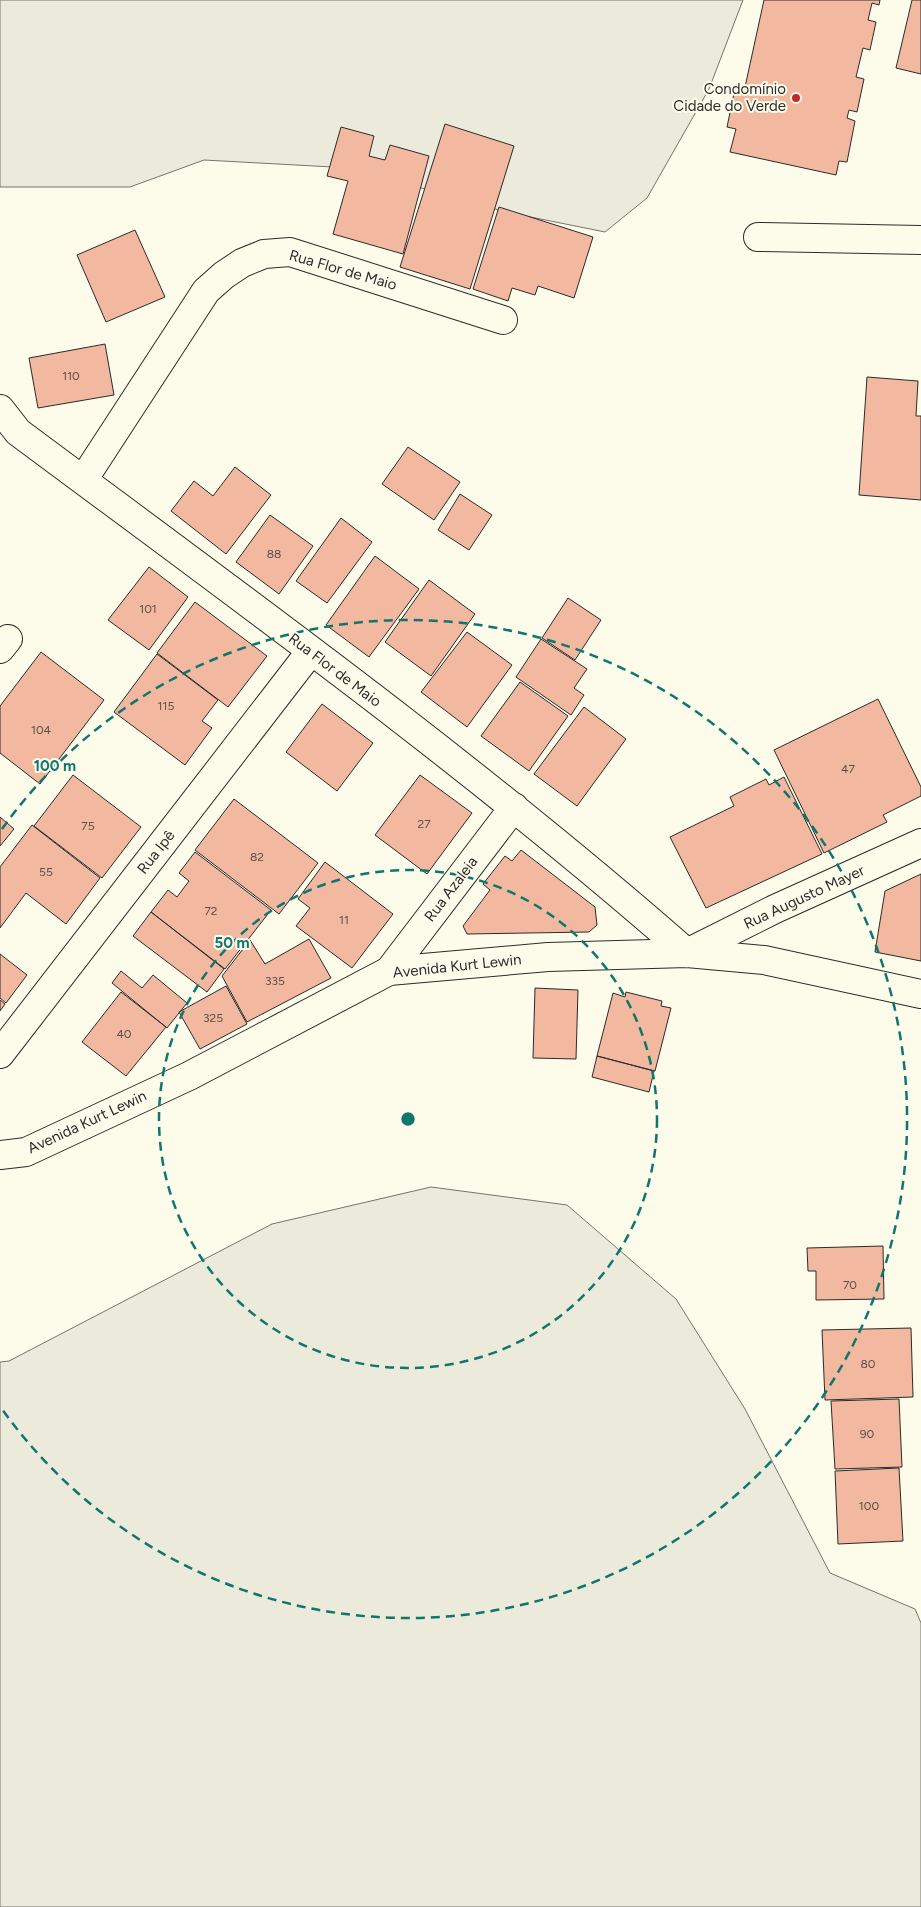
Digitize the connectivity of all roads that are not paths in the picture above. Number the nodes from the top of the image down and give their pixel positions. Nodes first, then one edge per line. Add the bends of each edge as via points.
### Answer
1 (758, 237) dead end
2 (921, 240) edge
3 (503, 320) dead end
4 (0, 409) edge
5 (83, 480) junction
6 (311, 651) junction
7 (514, 807) junction
8 (921, 843) edge
9 (687, 953) junction
10 (389, 971) junction
11 (921, 994) edge
12 (0, 1054) edge
13 (13, 1153) edge
14 (0, 1167) edge

1 - 2 street
3 - 5 street, Rua Flor de Maio via 290,252 264,254 224,275 206,290
4 - 5 street, Rua Flor de Maio via 18,432
5 - 6 street, Rua Flor de Maio
6 - 7 street, Rua Flor de Maio
6 - 12 street, Rua Ipê
7 - 9 street, Rua Flor de Maio
7 - 10 street, Rua Azaleia
8 - 9 street, Rua Augusto Mayer
9 - 10 street, Avenida Kurt Lewin via 548,957
9 - 11 street, Avenida Kurt Lewin via 764,960
10 - 13 street, Avenida Kurt Lewin via 189,1076
13 - 14 street, Avenida Kurt Lewin

